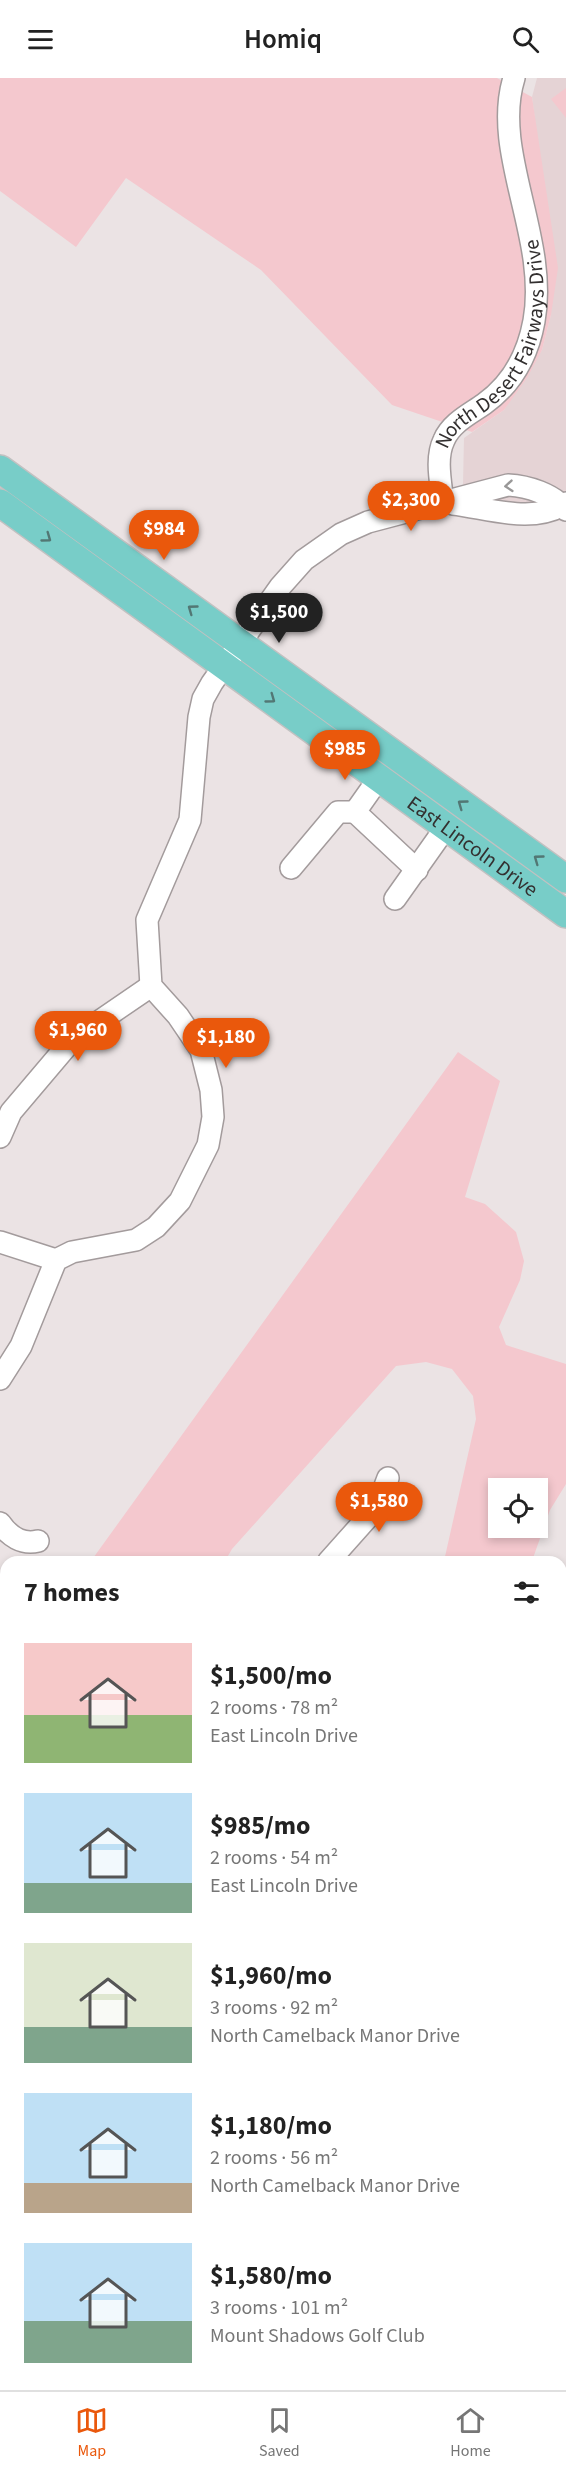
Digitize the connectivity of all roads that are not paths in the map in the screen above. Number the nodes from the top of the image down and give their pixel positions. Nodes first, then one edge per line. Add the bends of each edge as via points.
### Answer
1 (514, 78) edge
2 (0, 469) edge
3 (0, 503) edge
4 (443, 503) junction
5 (565, 506) edge
6 (240, 643) junction
7 (224, 665) junction
8 (380, 778) junction
9 (355, 812) junction
10 (446, 827) junction
11 (509, 838) junction
12 (493, 860) junction
13 (291, 868) dead end
14 (417, 870) junction
15 (566, 879) edge
16 (395, 899) dead end
17 (566, 914) edge
18 (151, 986) junction
19 (0, 1137) edge
20 (0, 1242) edge
21 (56, 1260) junction
22 (0, 1379) edge
23 (388, 1478) dead end
24 (0, 1523) edge
25 (38, 1541) dead end
26 (333, 1556) edge

1 - 4 street, North Desert Fairways Drive via 510,128 535,249 538,278 534,320 524,355 502,389 459,422 444,439 440,460
6 -> 2 main road, East Lincoln Drive
3 -> 7 main road, East Lincoln Drive
4 - 5 street via 522,514
4 - 6 street via 368,522 341,534 304,560
6 - 7 street
11 -> 6 main road, East Lincoln Drive
7 -> 8 main road, East Lincoln Drive
7 - 18 street via 203,699 188,827 147,920
8 - 9 street
8 - 10 main road, East Lincoln Drive
9 - 13 street via 338,812
9 - 14 street
10 - 12 main road, East Lincoln Drive
10 - 14 street
11 - 12 main road
15 -> 11 main road, East Lincoln Drive
12 - 17 main road, East Lincoln Drive
14 - 16 street
18 - 19 street via 72,1040 11,1112
18 - 21 street via 201,1050 213,1117 208,1145 180,1201 156,1227 136,1240 72,1252
20 - 21 street
21 - 22 street via 21,1347
23 - 26 street via 377,1507
24 - 25 street via 17,1539 28,1544

